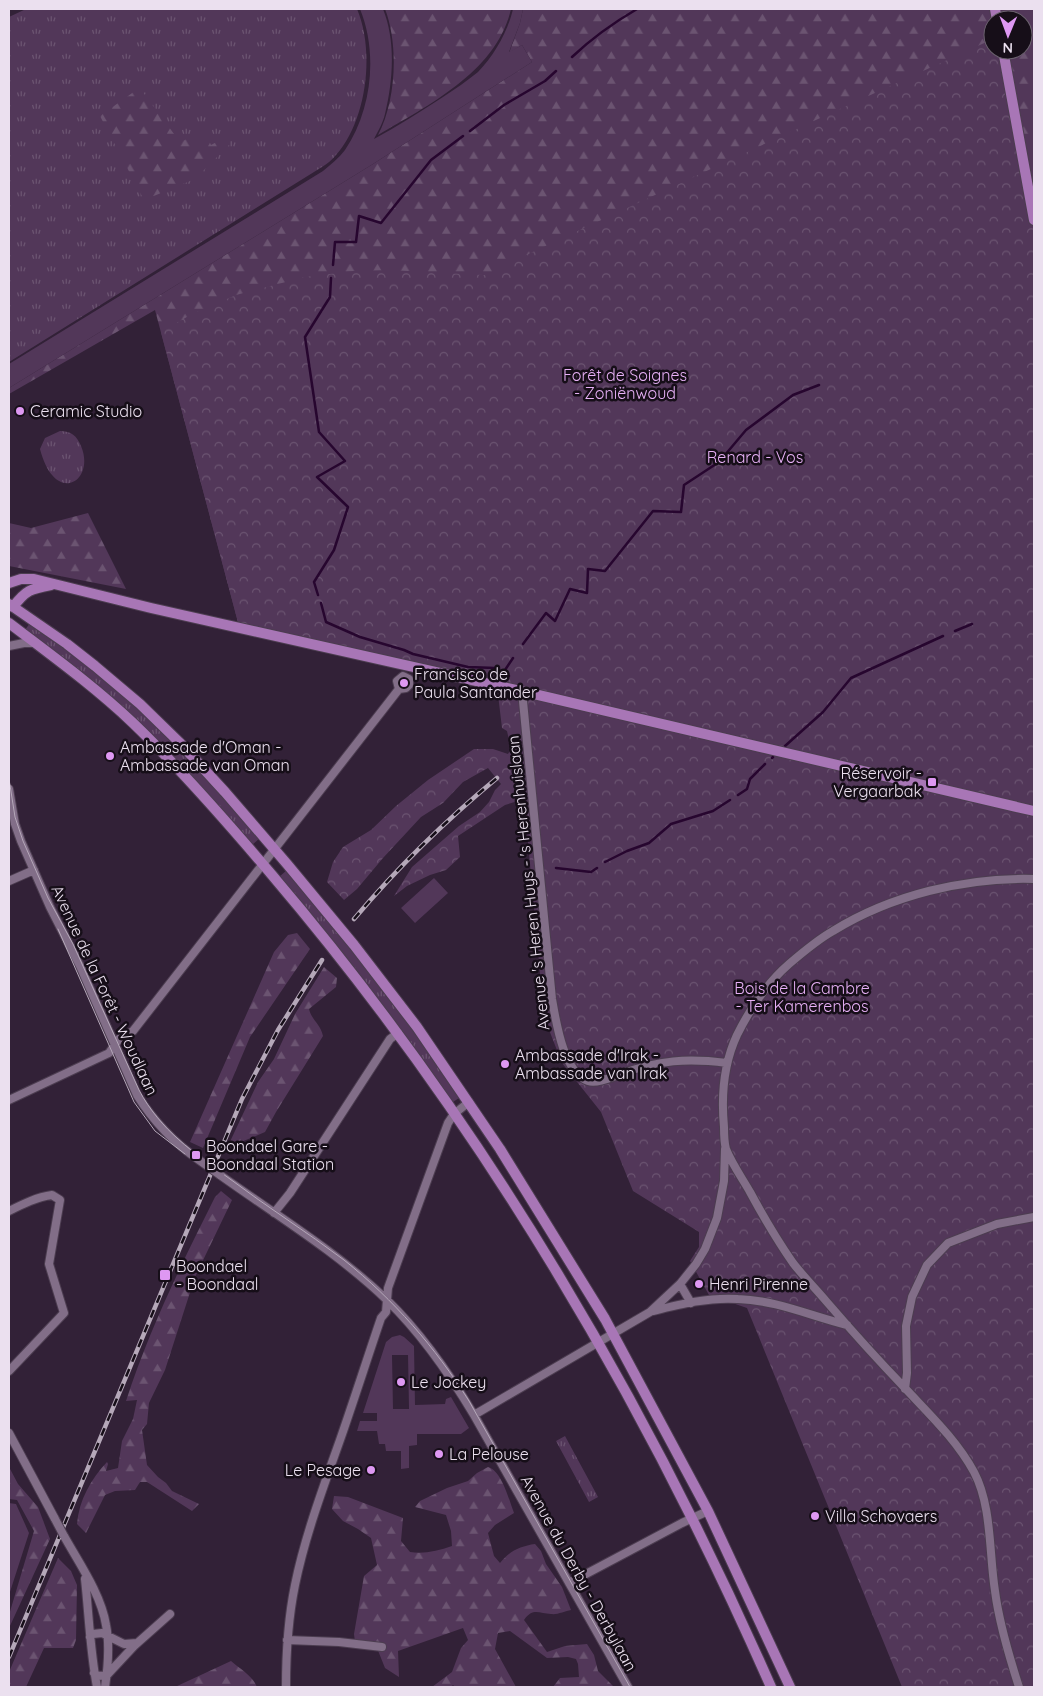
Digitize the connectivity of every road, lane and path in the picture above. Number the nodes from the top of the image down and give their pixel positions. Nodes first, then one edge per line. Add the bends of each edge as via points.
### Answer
1 (1005, 60) edge
2 (1034, 220) edge
3 (9, 582) edge
4 (52, 585) junction
5 (10, 607) edge
6 (9, 623) edge
7 (36, 643) junction
8 (9, 646) edge
9 (399, 689) dead end
10 (522, 691) junction
11 (9, 789) edge
12 (1034, 811) edge
13 (274, 849) junction
14 (263, 864) junction
15 (34, 870) junction
16 (1034, 879) edge
17 (9, 881) edge
18 (398, 1032) junction
19 (114, 1045) junction
20 (727, 1063) junction
21 (9, 1100) edge
22 (469, 1102) junction
23 (454, 1114) junction
24 (725, 1147) junction
25 (9, 1210) edge
26 (274, 1213) junction
27 (1034, 1216) edge
28 (680, 1284) junction
29 (387, 1300) junction
30 (691, 1303) junction
31 (650, 1312) junction
32 (847, 1325) junction
33 (614, 1334) junction
34 (598, 1343) junction
35 (9, 1372) edge
36 (905, 1389) junction
37 (474, 1415) junction
38 (9, 1433) edge
39 (708, 1511) junction
40 (692, 1518) junction
41 (85, 1574) junction
42 (569, 1583) junction
43 (101, 1606) junction
44 (89, 1609) junction
45 (170, 1614) dead end
46 (107, 1636) junction
47 (90, 1637) junction
48 (287, 1640) junction
49 (137, 1643) junction
50 (382, 1647) dead end
51 (94, 1673) junction
52 (107, 1675) junction
53 (97, 1687) edge
54 (105, 1687) edge
55 (286, 1687) edge
56 (628, 1687) edge
57 (771, 1687) edge
58 (790, 1687) edge
59 (1019, 1687) edge

1 - 2 main road
3 - 4 main road via 34,579
4 - 5 main road via 31,589
4 - 10 main road
5 - 13 main road via 67,644 140,704 225,792
6 - 7 main road
7 - 8 street
7 - 14 main road via 100,692 134,724
9 - 13 street
10 - 12 main road
10 - 20 street, Avenue 's Heren Huys - 's Herenhuislaan via 552,999 562,1048 573,1068 591,1082 660,1062 702,1060
11 - 15 street, Avenue de la Forêt - Woudlaan via 18,833
13 - 14 street
13 - 22 main road via 376,973
14 - 18 main road
14 - 19 street via 133,1030
15 - 17 street
15 - 19 street, Avenue de la Forêt - Woudlaan
16 - 20 street via 995,880 947,887 873,910 833,930 771,982 745,1020
18 - 23 main road
18 - 26 street via 390,1039 290,1194
19 - 21 street via 109,1053
19 - 26 street, Avenue de la Forêt - Woudlaan, bridge via 149,1114 167,1134
20 - 24 street via 722,1106
22 - 23 street
22 - 33 main road
23 - 29 street via 388,1288
23 - 34 main road
24 - 28 street via 724,1181 717,1218 705,1249
24 - 32 street via 768,1225 795,1265
25 - 35 street via 46,1196 52,1195 60,1200 49,1264 64,1313
26 - 29 street, Avenue de la Forêt - Woudlaan via 342,1261
27 - 36 street via 996,1224 948,1242 927,1265 912,1297 906,1326
28 - 30 street
28 - 31 street
29 - 37 street, Avenue du Derby - Derbylaan via 435,1354
29 - 48 street via 386,1312 381,1318 322,1487 303,1550
30 - 31 street
30 - 32 street via 712,1299 757,1301
31 - 33 street
32 - 36 street
33 - 34 street
33 - 39 main road
34 - 37 street
34 - 40 main road
36 - 59 street via 954,1442 980,1484 987,1514 995,1595
37 - 42 street, Avenue du Derby - Derbylaan
38 - 41 street, bridge
39 - 40 street
39 - 58 main road
40 - 42 street
40 - 57 main road
41 - 43 street
41 - 44 street
42 - 56 street, Avenue du Derby - Derbylaan
43 - 44 street via 92,1602
43 - 46 street
44 - 47 street
45 - 49 street
46 - 47 street via 96,1633
46 - 49 street via 124,1644
46 - 52 street
47 - 51 street
48 - 50 street
48 - 55 street
49 - 52 street
51 - 52 street
51 - 53 street
52 - 54 street

